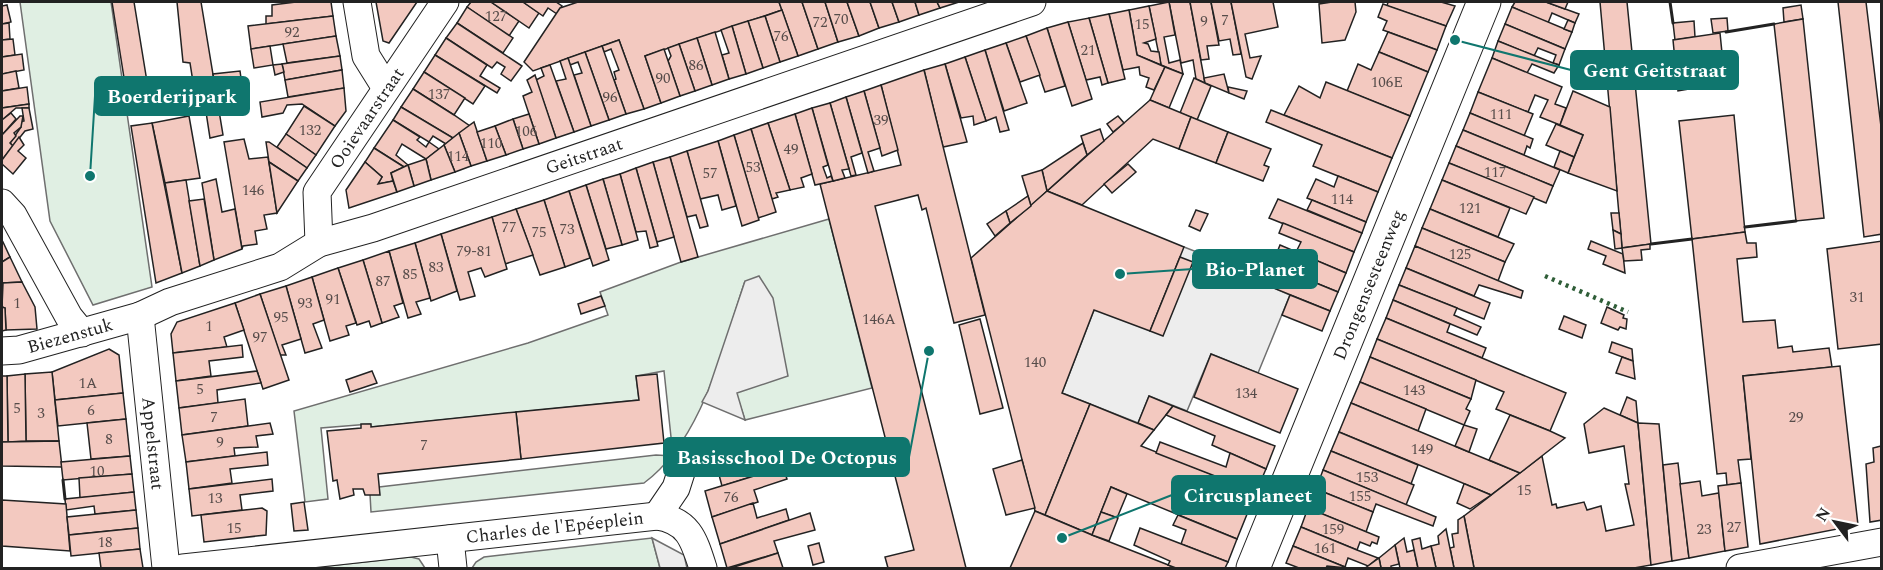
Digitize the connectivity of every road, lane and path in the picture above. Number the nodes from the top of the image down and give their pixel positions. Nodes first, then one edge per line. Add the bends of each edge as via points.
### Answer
1 (357, 2) edge
2 (445, 2) edge
3 (1032, 2) edge
4 (1484, 2) edge
5 (386, 88) junction
6 (2, 203) edge
7 (319, 243) junction
8 (140, 316) junction
9 (82, 333) junction
10 (2, 351) edge
11 (684, 463) dead end
12 (657, 516) junction
13 (450, 539) junction
14 (1881, 542) edge
15 (166, 568) edge
16 (183, 568) edge
17 (453, 568) edge
18 (703, 568) edge
19 (1253, 568) edge
20 (1740, 568) edge

1 - 5 street via 366,56
2 - 5 street, Ooievaarstraat
3 - 7 street, Geitstraat
4 - 19 street, Drongensesteenweg
5 - 7 street, Ooievaarstraat via 317,192
6 - 9 street via 14,215 69,317
7 - 8 street, Geitstraat via 280,267 170,302
8 - 9 street, Biezenstuk
8 - 15 street, Appelstraat
9 - 10 street, Biezenstuk
11 - 12 street, Charles de l'Epéeplein via 676,488
12 - 13 street, Charles de l'Epéeplein
12 - 18 street, Charles de l'Epéeplein via 672,518 683,525 692,537
13 - 16 street, Charles de l'Epéeplein
13 - 17 street, Charles de l'Epéeplein
14 - 20 street

